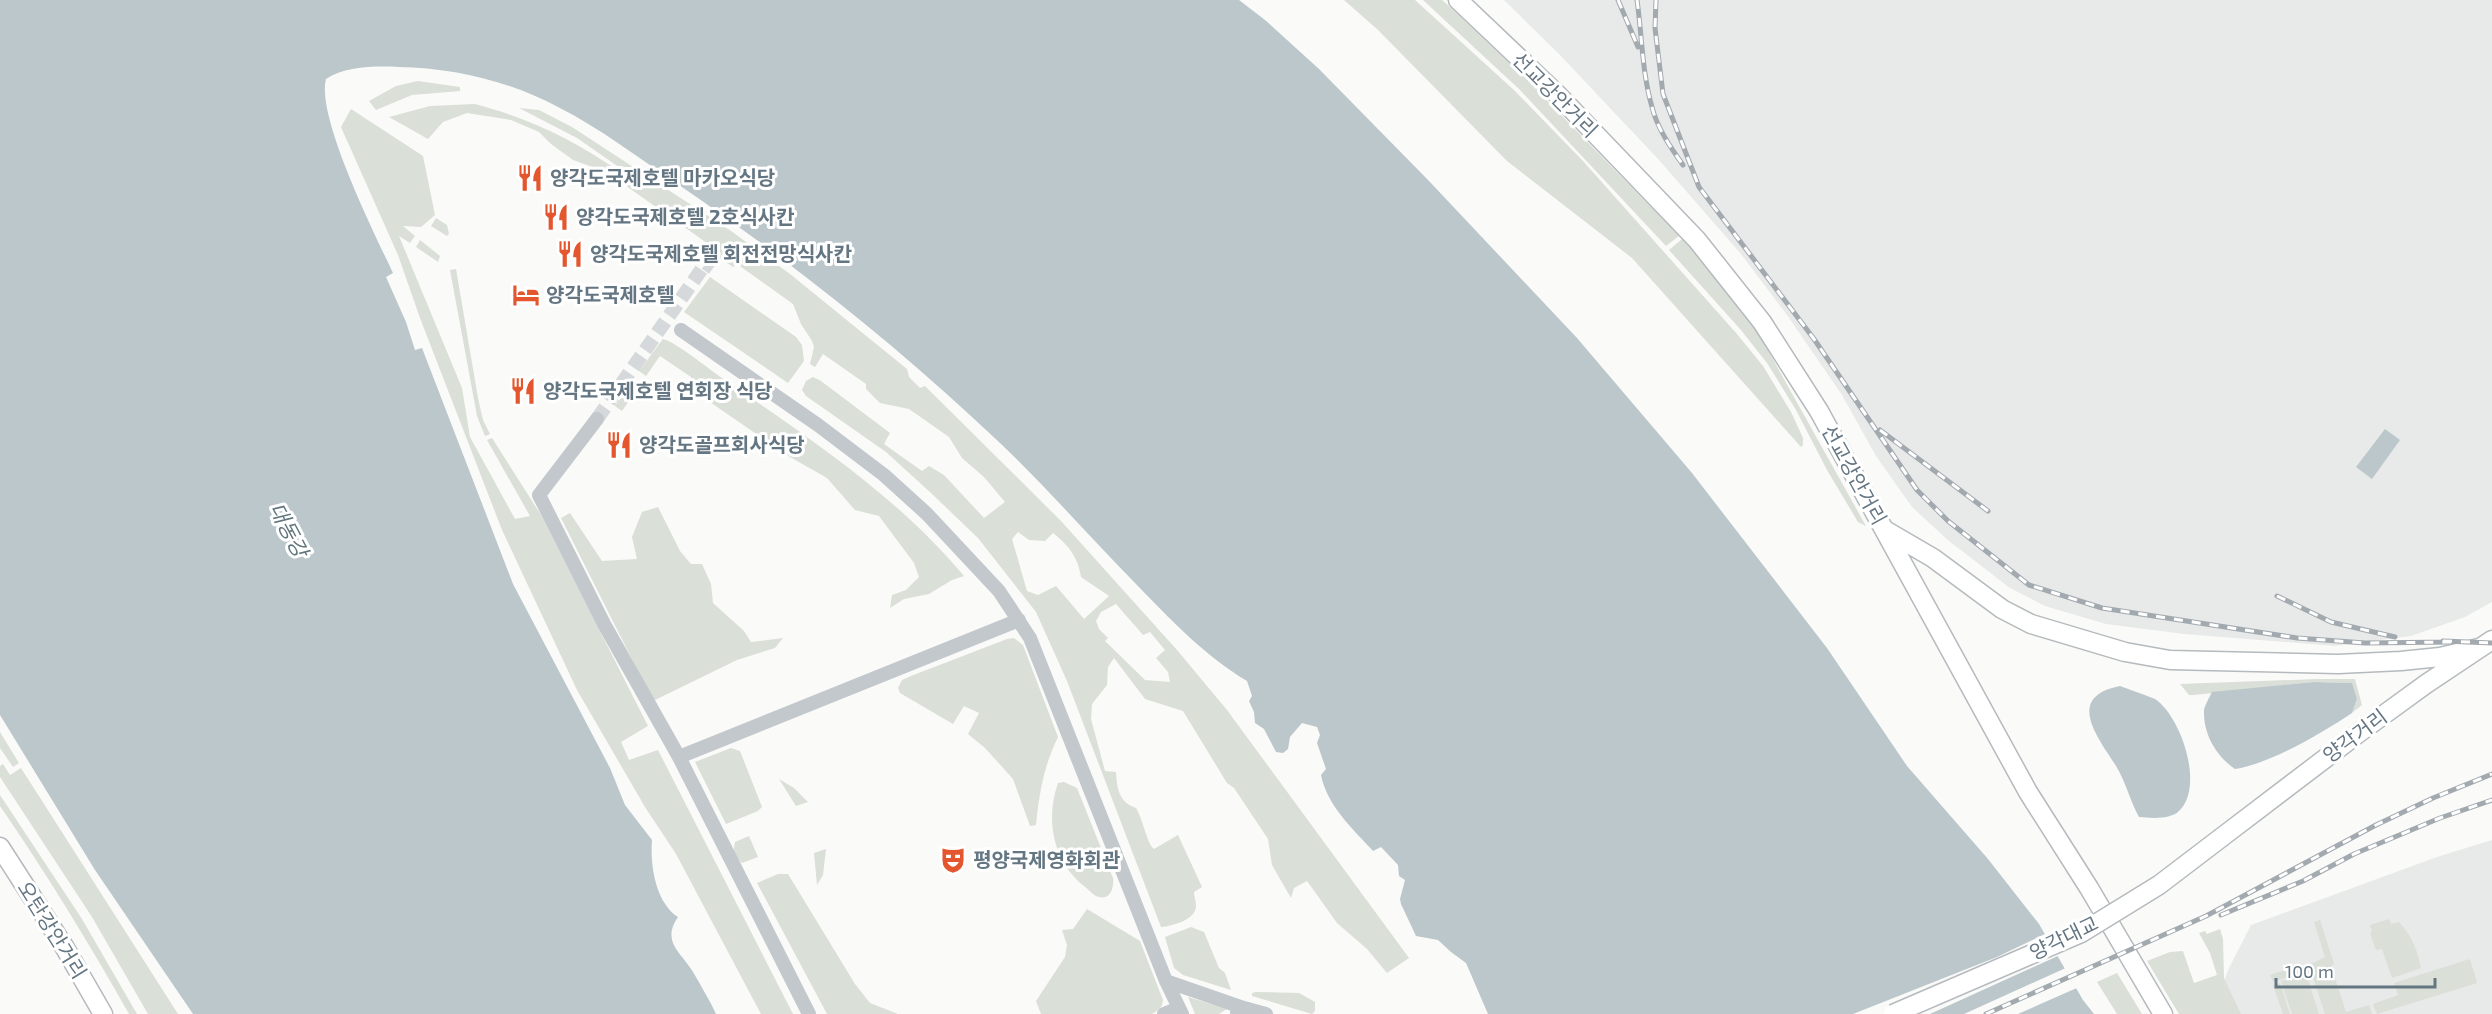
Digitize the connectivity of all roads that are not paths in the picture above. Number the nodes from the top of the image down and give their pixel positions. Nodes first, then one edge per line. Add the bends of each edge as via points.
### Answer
1 (1458, 0) edge
2 (681, 330) dead end
3 (597, 419) tunnel mouth
4 (1885, 530) junction
5 (1019, 620) junction
6 (2485, 644) edge
7 (2401, 662) junction
8 (2426, 684) junction
9 (679, 757) junction
10 (2222, 837) joint
11 (0, 847) edge
12 (1166, 981) junction
13 (1181, 1011) edge
14 (1239, 1011) edge
15 (103, 1014) edge
16 (809, 1014) edge
17 (1164, 1014) edge
18 (1266, 1014) edge
19 (1893, 1014) edge
20 (2163, 1014) edge

1 - 4 main road, 선교강안거리 via 1557,94 1727,276 1762,322 1819,411
2 - 5 street via 884,475 948,535 999,591
3 - 9 street via 539,495 604,624
4 - 7 main road via 1933,558 2002,609 2031,624 2125,652 2170,660
4 - 20 main road, 선교강안거리 via 2028,792
5 - 9 street
5 - 12 street via 1030,638
6 - 7 main road via 2439,657
6 - 8 main road, 양각거리
7 - 8 main road via 2413,668
8 - 10 main road, 양각거리
9 - 16 street
10 - 19 main road, 양각대교, bridge via 2159,885 2081,933
11 - 15 main road, 오탄강안거리
12 - 13 street
12 - 14 street
13 - 17 street
14 - 18 street

